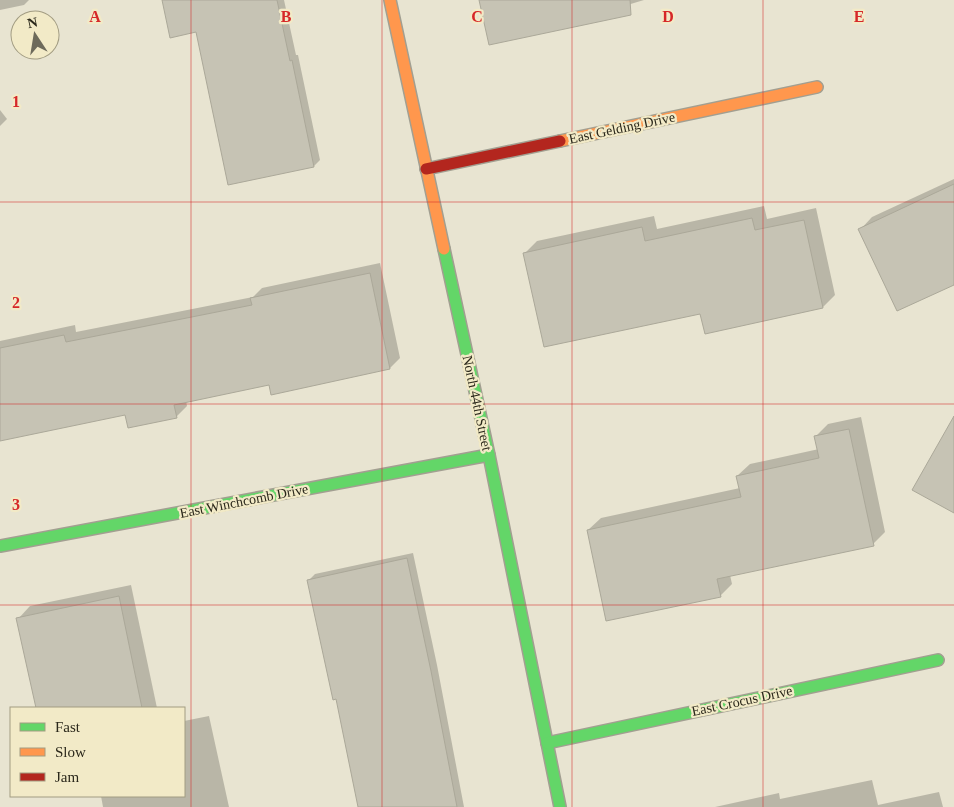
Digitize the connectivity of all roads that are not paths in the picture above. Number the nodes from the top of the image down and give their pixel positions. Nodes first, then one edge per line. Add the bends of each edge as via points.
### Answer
1 (390, 0) edge
2 (817, 87) dead end
3 (426, 169) junction
4 (489, 455) junction
5 (0, 546) edge
6 (938, 660) dead end
7 (546, 743) junction
8 (560, 807) edge

1 - 3 street, North 44th Street
2 - 3 street, East Gelding Drive
3 - 4 street, North 44th Street
4 - 5 street, East Winchcomb Drive
4 - 7 street, North 44th Street
6 - 7 street, East Crocus Drive
7 - 8 street, North 44th Street

